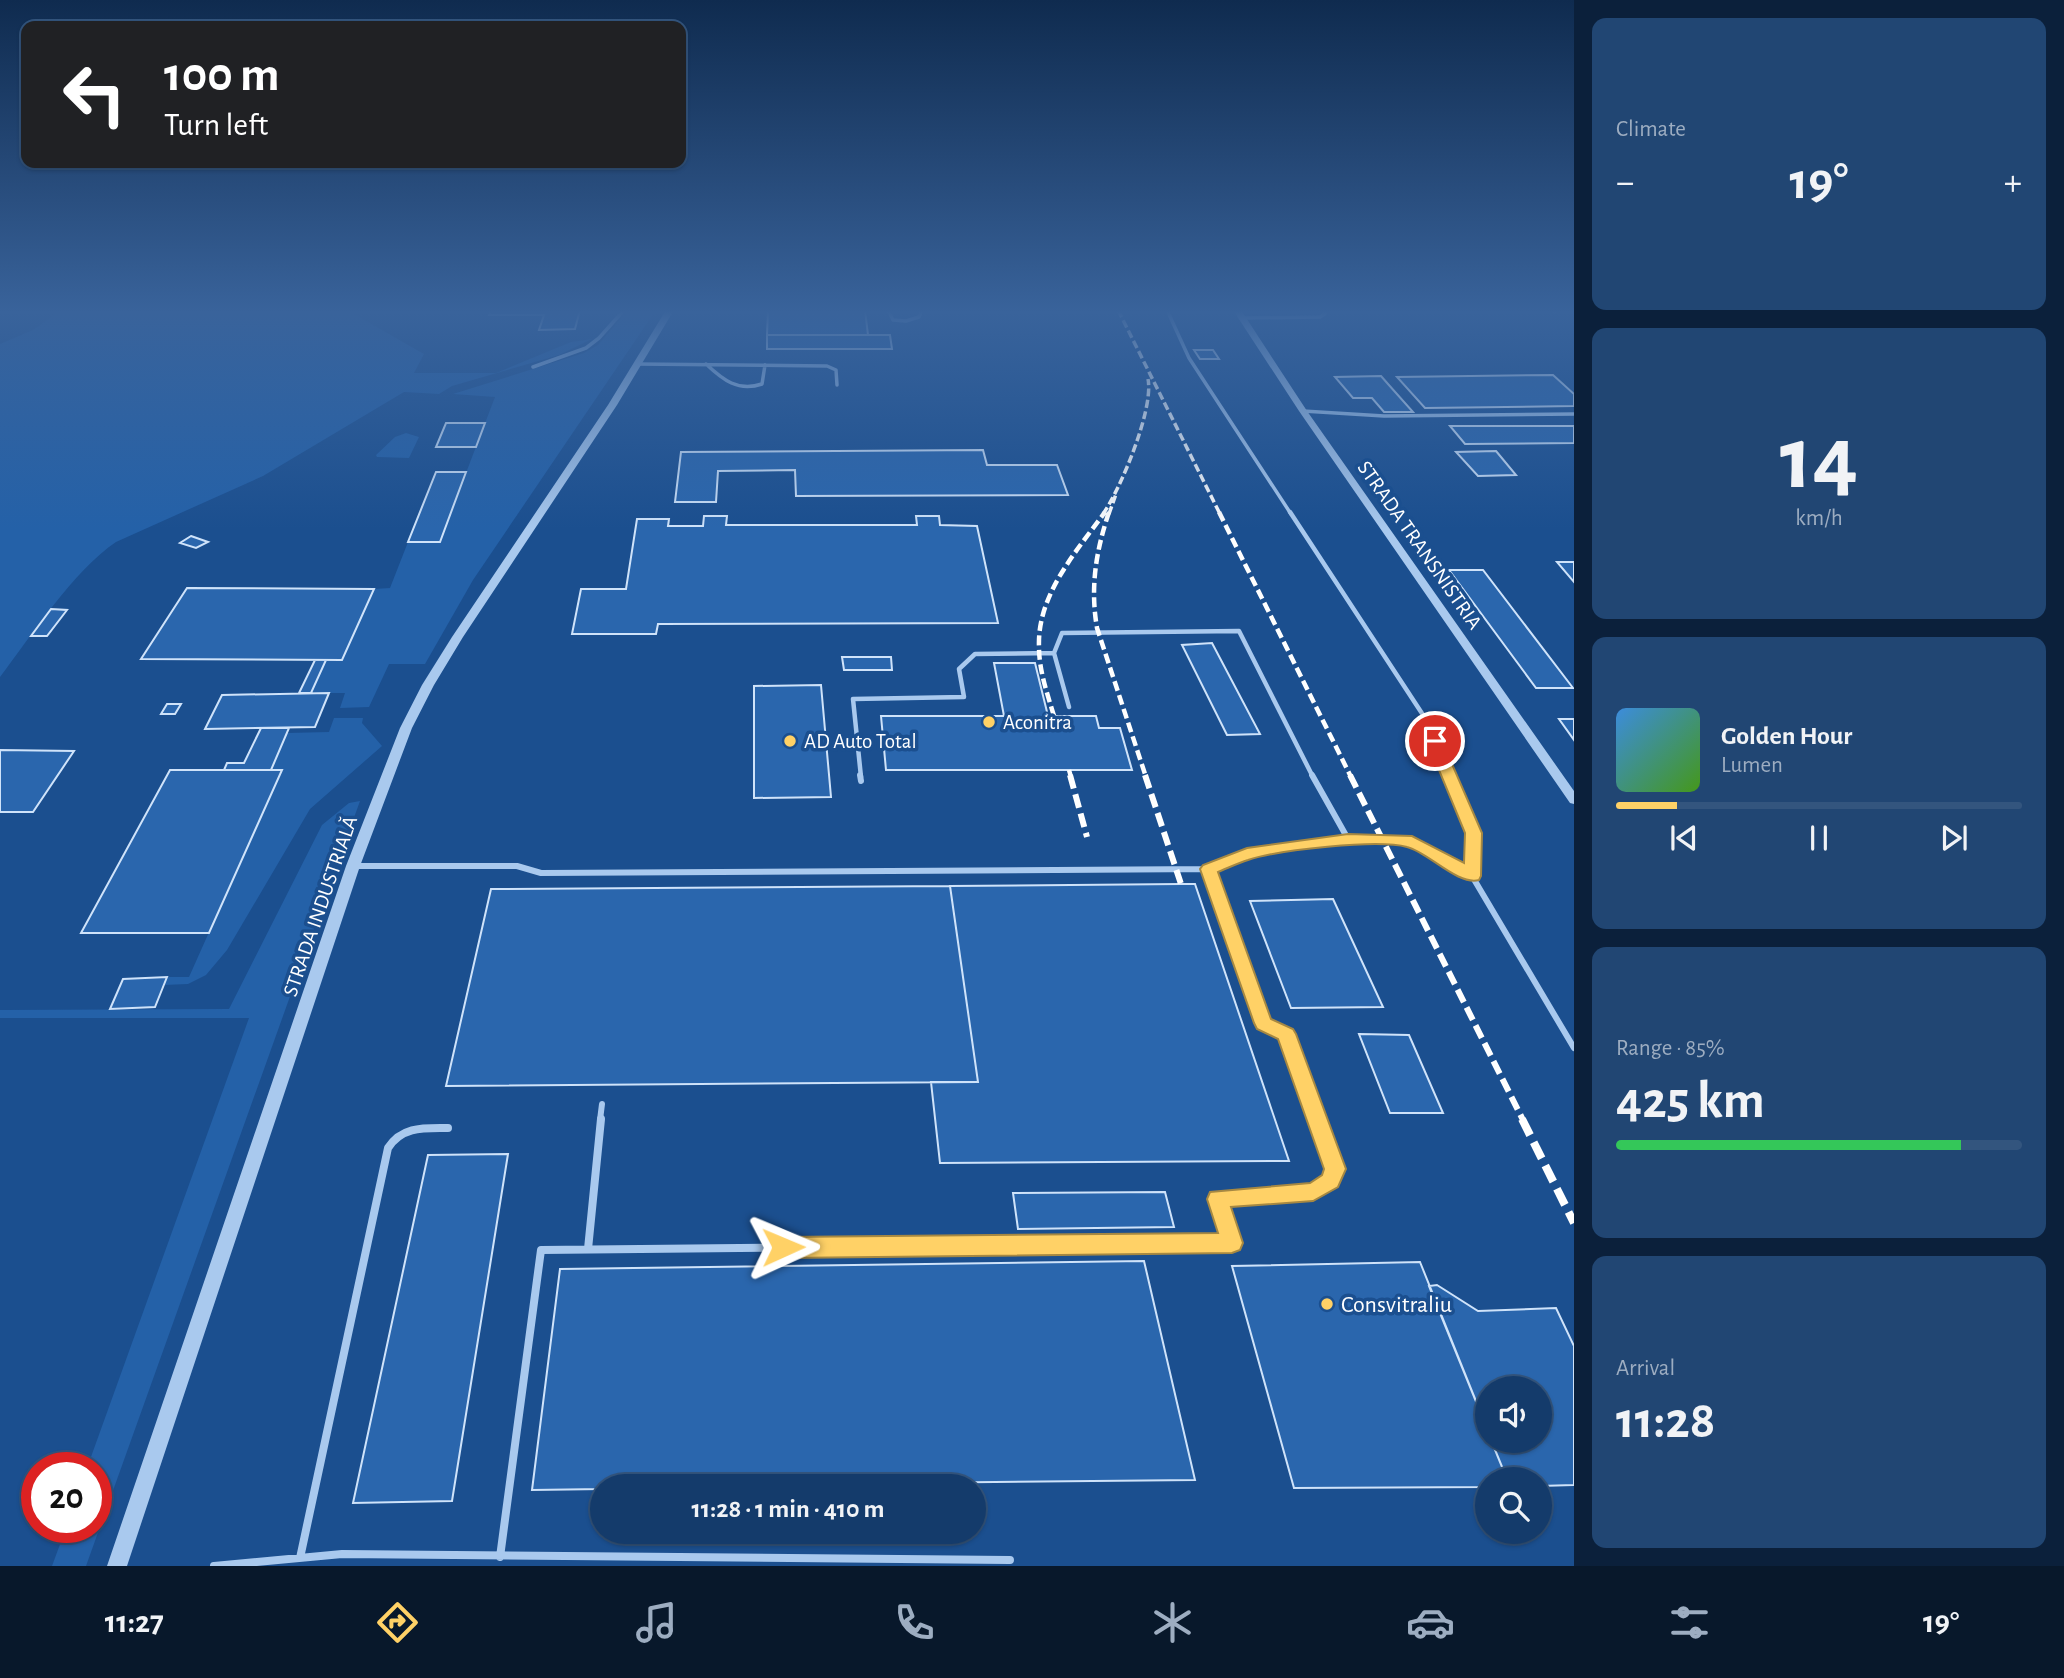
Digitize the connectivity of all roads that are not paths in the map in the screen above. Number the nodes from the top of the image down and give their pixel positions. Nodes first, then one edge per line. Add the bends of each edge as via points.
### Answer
1 (626, 383) edge
2 (728, 383) edge
3 (762, 383) edge
4 (1205, 383) edge
5 (1285, 383) edge
6 (1303, 411) junction
7 (1574, 414) edge
8 (1054, 653) junction
9 (1069, 707) dead end
10 (861, 781) dead end
11 (1574, 800) edge
12 (1348, 839) junction
13 (353, 866) junction
14 (1209, 869) junction
15 (1472, 876) junction
16 (1574, 1048) edge
17 (602, 1104) dead end
18 (448, 1128) dead end
19 (588, 1249) junction
20 (500, 1557) junction
21 (300, 1558) junction
22 (1010, 1560) dead end
23 (117, 1566) edge
24 (214, 1566) edge

1 - 13 street, STRADA INDUSTRIALĂ via 427,687
2 - 3 lane via 739,387
4 - 15 lane via 1425,718 1473,833
5 - 6 street, STRADA TRANSNISTRIA
6 - 7 lane via 1384,416
6 - 11 street, STRADA TRANSNISTRIA
8 - 9 lane
8 - 10 lane via 975,654 959,669 964,697 853,699
8 - 12 lane via 1062,633 1239,631
12 - 14 lane via 1247,854
12 - 15 lane via 1412,841
13 - 14 lane via 517,866 541,873
13 - 23 street, STRADA INDUSTRIALĂ
14 - 19 lane via 1264,1023 1286,1034 1335,1169 1330,1181 1313,1192 1218,1199 1232,1243
15 - 16 lane
17 - 19 lane
18 - 21 lane via 409,1130 393,1138 388,1147
19 - 20 lane via 541,1250
20 - 21 lane via 342,1554
20 - 22 lane
21 - 24 lane

